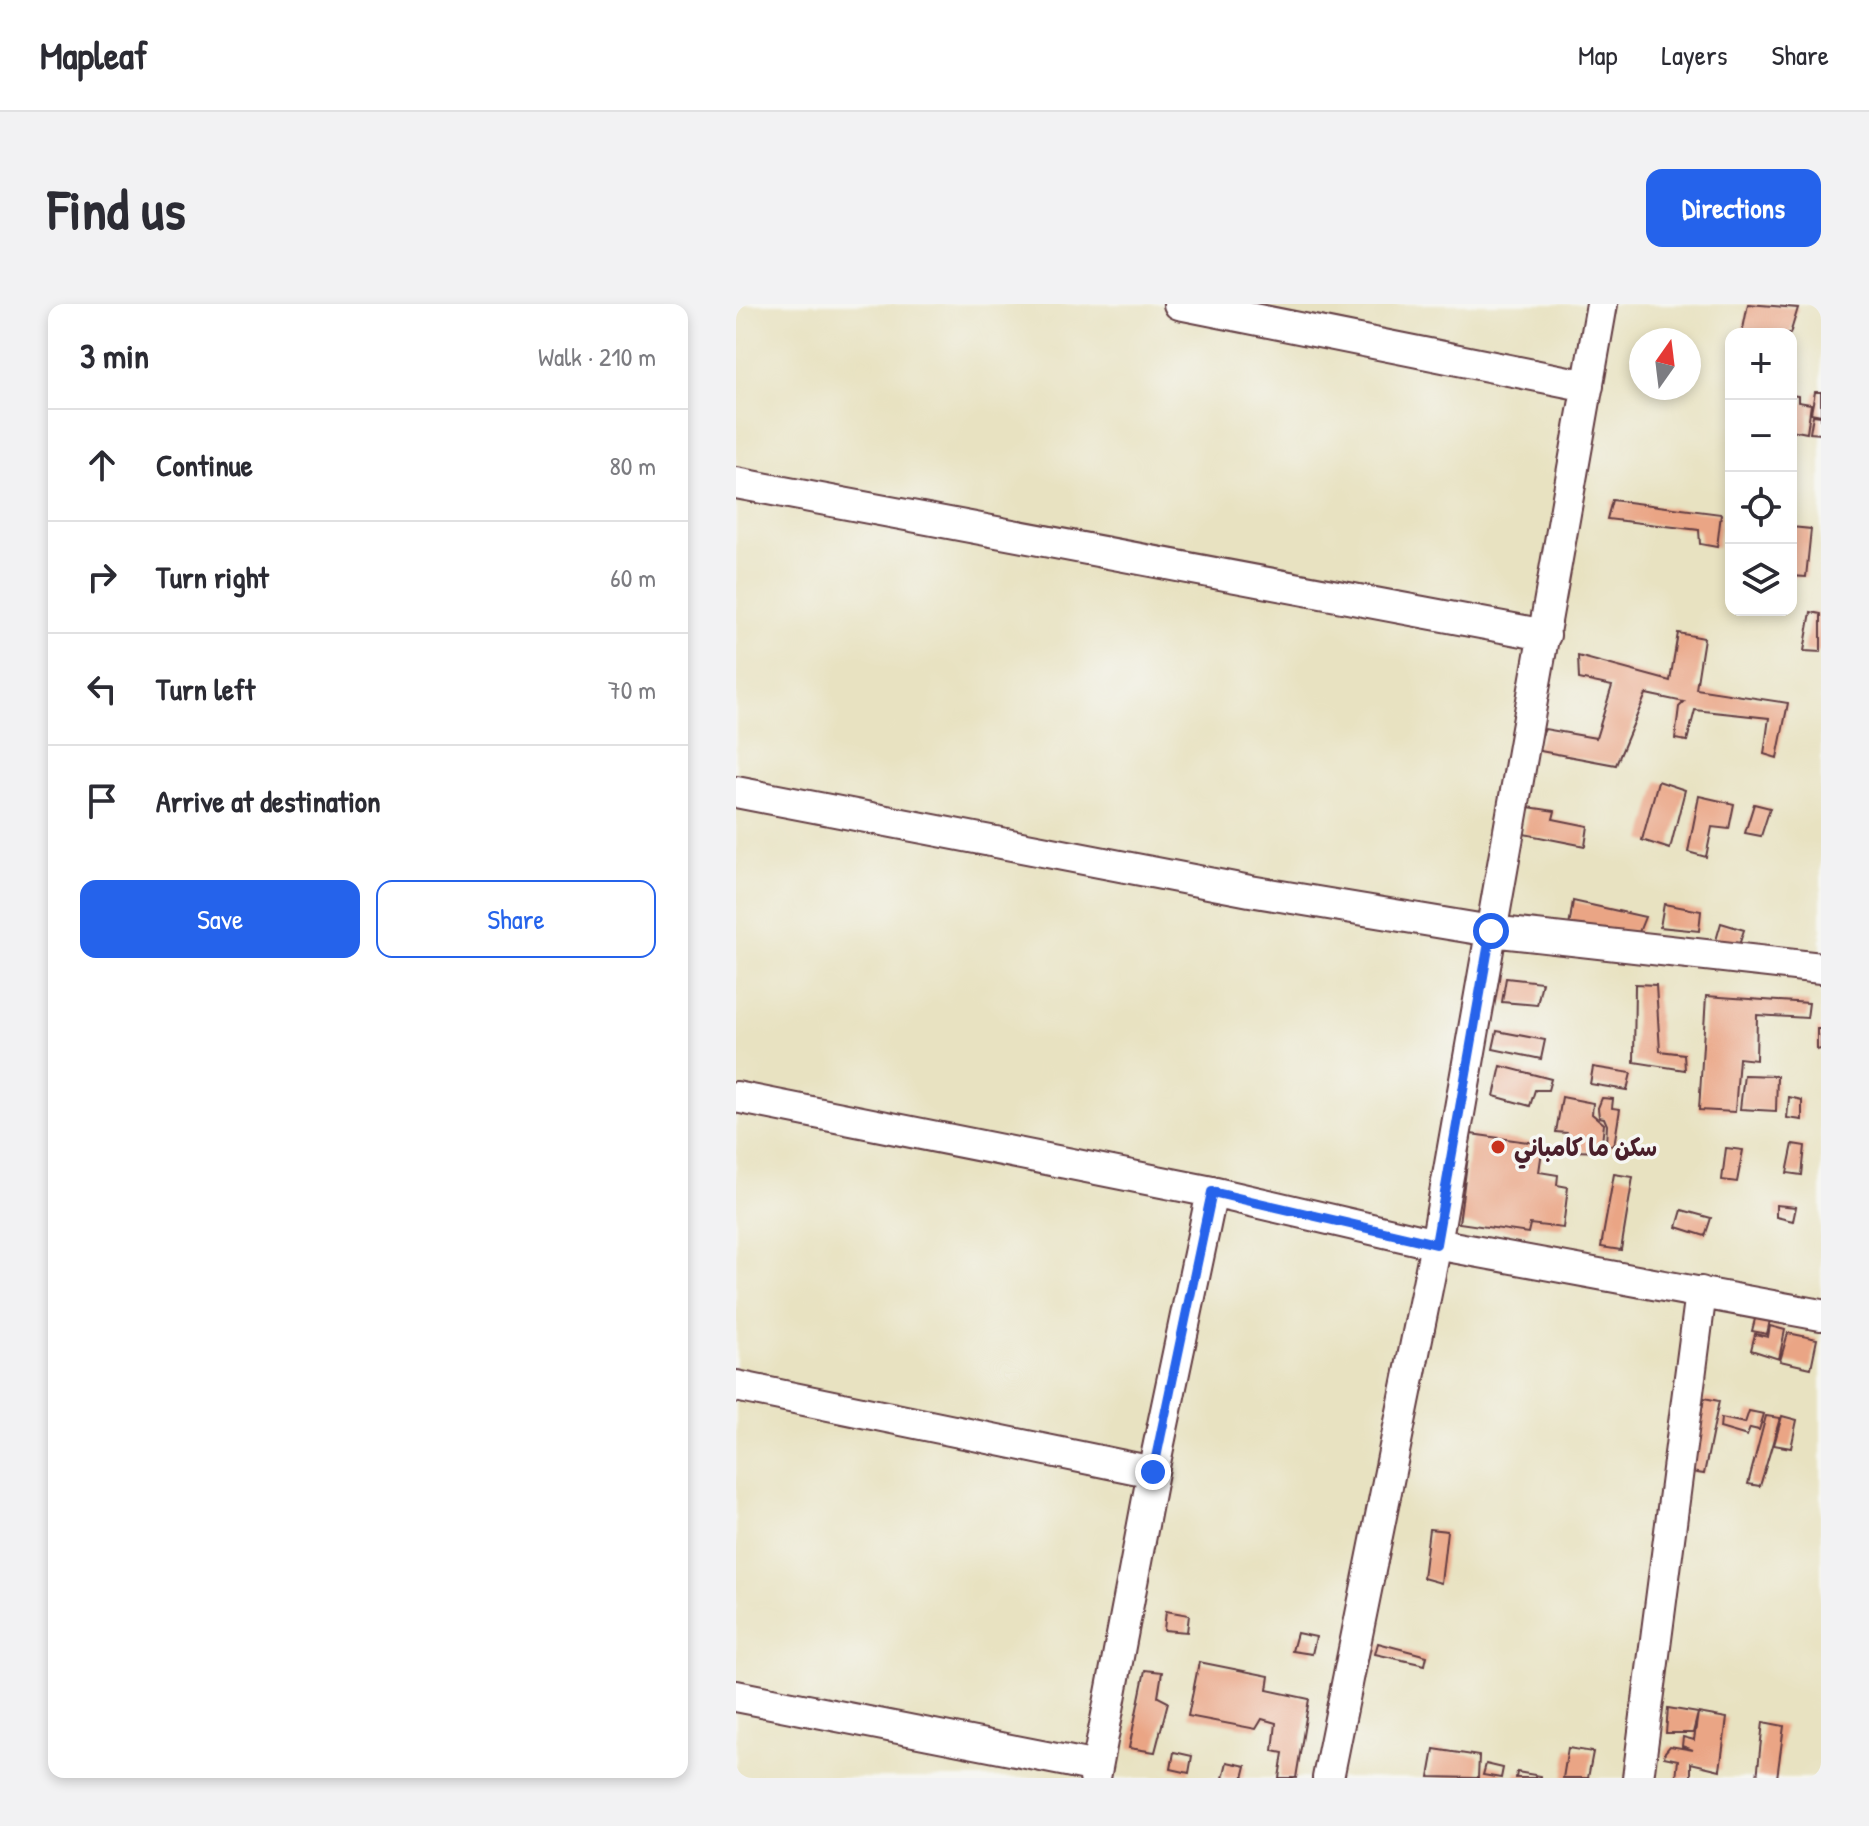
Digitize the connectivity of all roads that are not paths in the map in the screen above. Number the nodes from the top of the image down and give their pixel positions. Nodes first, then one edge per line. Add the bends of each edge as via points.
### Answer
1 (1179, 304) edge
2 (1602, 304) edge
3 (1588, 386) junction
4 (736, 483) edge
5 (1545, 635) junction
6 (736, 792) edge
7 (1491, 931) junction
8 (1821, 968) edge
9 (736, 1097) edge
10 (1212, 1192) junction
11 (1436, 1244) junction
12 (1701, 1292) junction
13 (1821, 1315) edge
14 (736, 1386) edge
15 (1153, 1472) junction
16 (736, 1696) edge
17 (1096, 1772) edge
18 (1328, 1778) edge
19 (1638, 1778) edge

1 - 3 street
2 - 3 street
3 - 5 street
4 - 5 street
5 - 7 street
6 - 7 street via 1250,891
7 - 8 street
7 - 11 street
9 - 10 street
10 - 11 street
10 - 15 street
11 - 12 street
11 - 18 street
12 - 13 street
12 - 19 street
14 - 15 street
15 - 17 street
16 - 17 street

